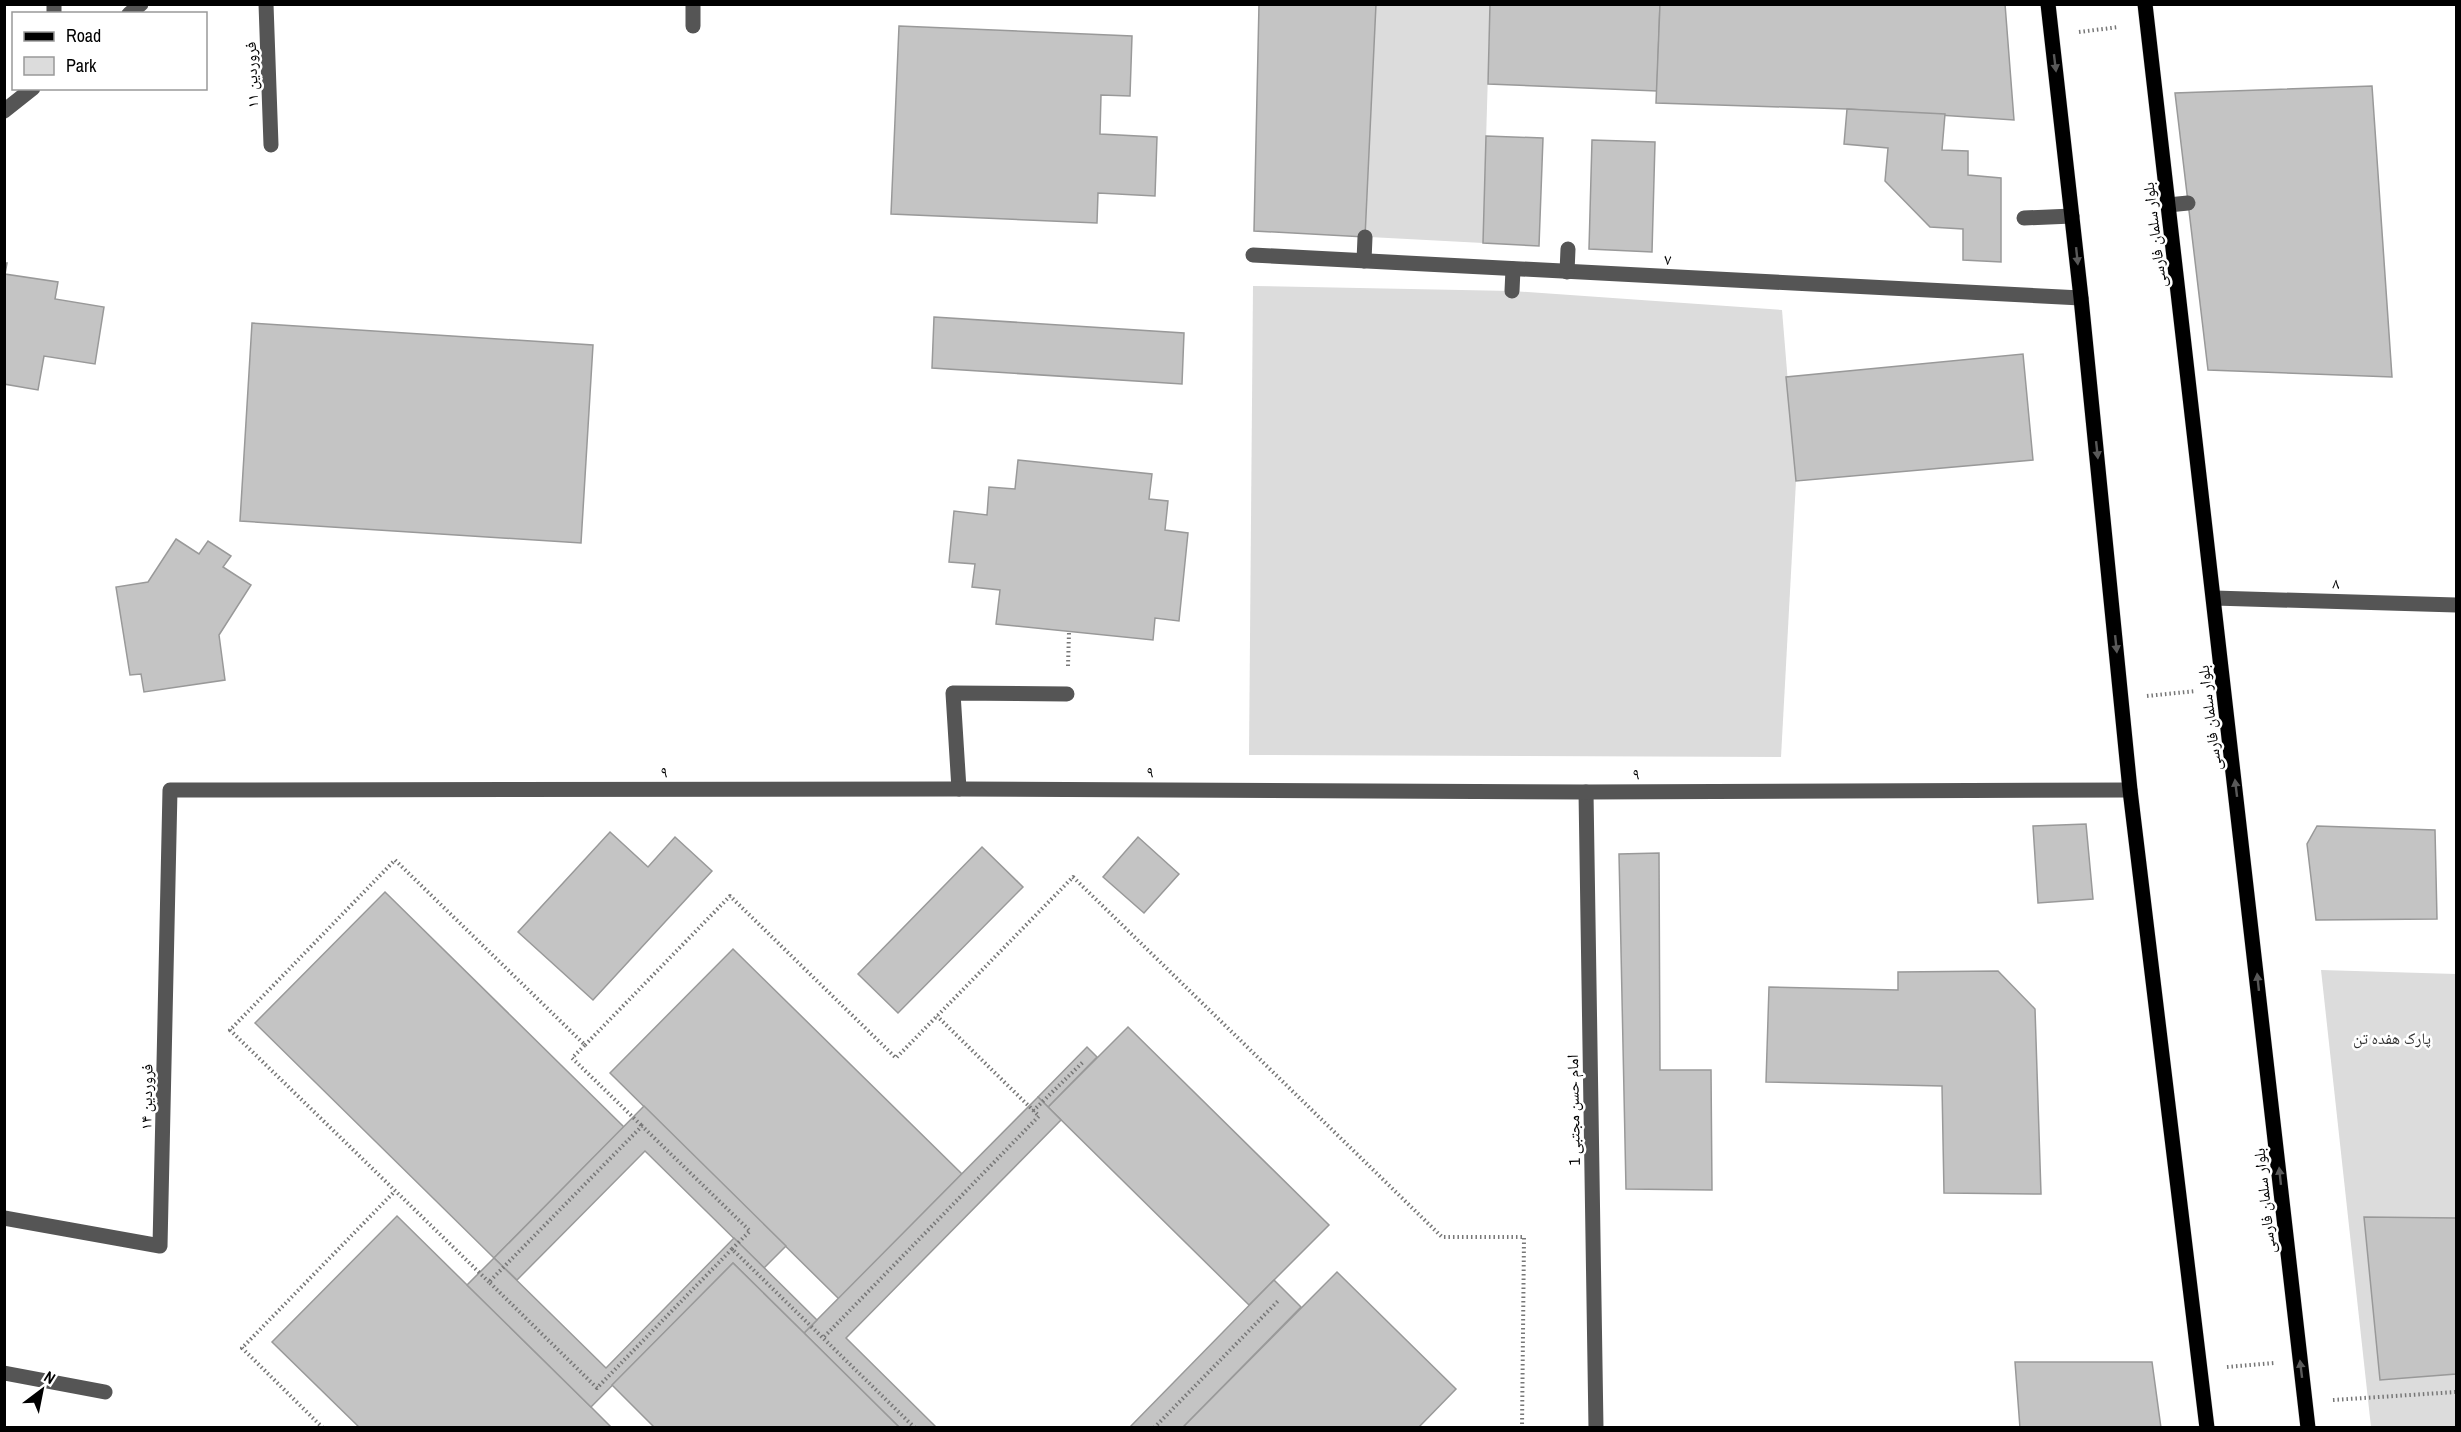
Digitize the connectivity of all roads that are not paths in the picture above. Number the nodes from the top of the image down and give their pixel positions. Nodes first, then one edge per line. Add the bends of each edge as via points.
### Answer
1 (266, 4) edge
2 (693, 4) edge
3 (2048, 4) edge
4 (2145, 4) edge
5 (693, 26) dead end
6 (30, 90) edge
7 (4, 111) edge
8 (271, 145) dead end
9 (2188, 203) dead end
10 (2168, 205) junction
11 (2072, 216) junction
12 (2025, 218) dead end
13 (1365, 237) dead end
14 (1568, 249) dead end
15 (1253, 255) dead end
16 (1364, 261) junction
17 (1513, 268) junction
18 (1567, 272) junction
19 (1512, 291) dead end
20 (2081, 298) junction
21 (2214, 598) junction
22 (2457, 605) edge
23 (1067, 694) road end
24 (959, 789) junction
25 (170, 790) joint
26 (2130, 790) junction
27 (1586, 792) junction
28 (4, 1218) edge
29 (4, 1372) edge
30 (105, 1392) dead end
31 (1596, 1428) edge
32 (2206, 1428) edge
33 (2308, 1428) edge

1 - 8 street, فروردین ۱۱
2 - 5 street
3 -> 11 main road
4 - 10 main road, بلوار سلمان فارسی
6 - 7 street
9 - 10 street
10 - 21 main road, بلوار سلمان فارسی
11 - 12 street
11 -> 20 main road
13 - 16 street
14 - 18 street
15 - 16 street, ۷
16 - 17 street, ۷
17 - 18 street, ۷
17 - 19 street
18 - 20 street, ۷
20 -> 26 main road
21 - 22 street, ۸
33 -> 21 main road, بلوار سلمان فارسی
23 - 24 street via 952,693
24 - 25 street, ۹
24 - 27 street, ۹
25 - 28 street, فروردین ۱۴ via 160,1246
26 - 27 street, ۹
26 - 32 main road
27 - 31 street, امام حسن مجتبی 1
29 - 30 street

